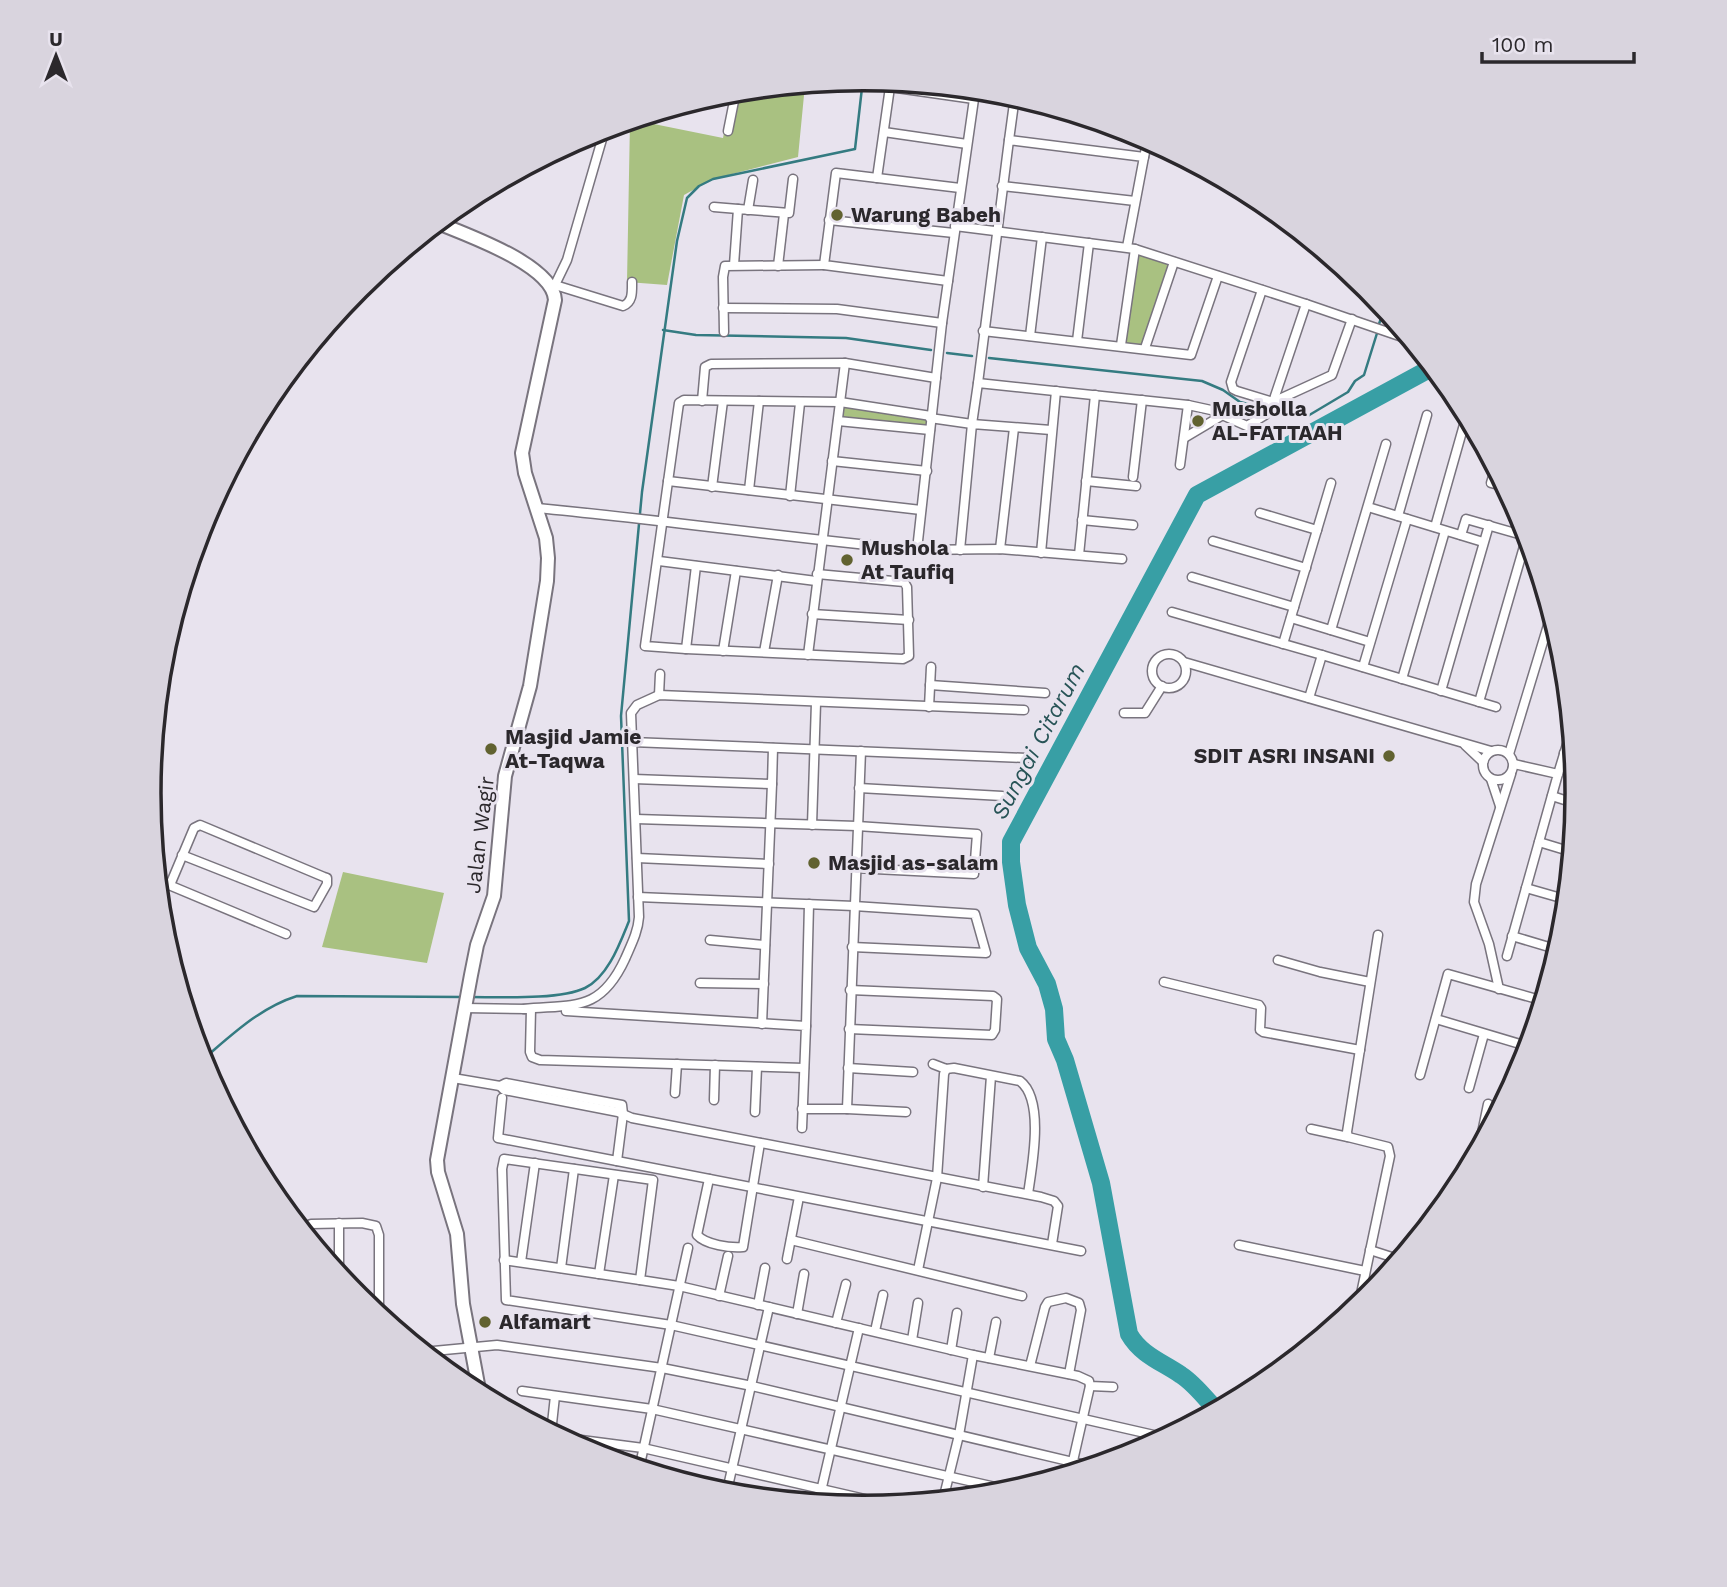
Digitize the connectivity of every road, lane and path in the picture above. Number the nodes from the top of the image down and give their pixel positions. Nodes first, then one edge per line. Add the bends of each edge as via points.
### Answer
1 (890, 92) edge
2 (973, 100) edge
3 (734, 103) edge
4 (1016, 108) edge
5 (728, 131) dead end
6 (884, 132) junction
7 (1010, 140) junction
8 (601, 142) edge
9 (967, 144) junction
10 (1146, 150) edge
11 (1144, 157) junction
12 (877, 177) junction
13 (793, 179) dead end
14 (752, 180) dead end
15 (1002, 186) junction
16 (960, 188) junction
17 (1135, 201) junction
18 (714, 207) dead end
19 (738, 209) junction
20 (748, 210) junction
21 (784, 214) junction
22 (829, 220) junction
23 (448, 227) edge
24 (954, 230) junction
25 (996, 231) junction
26 (1042, 237) junction
27 (1089, 243) junction
28 (1131, 248) junction
29 (1174, 262) junction
30 (734, 265) junction
31 (824, 265) junction
32 (778, 266) junction
33 (1218, 276) junction
34 (948, 281) junction
35 (632, 282) dead end
36 (554, 287) junction
37 (1262, 290) junction
38 (1306, 304) junction
39 (723, 309) junction
40 (1352, 319) junction
41 (942, 323) junction
42 (983, 331) junction
43 (724, 332) dead end
44 (1030, 335) junction
45 (1396, 335) edge
46 (1077, 341) junction
47 (1121, 345) junction
48 (1145, 348) junction
49 (845, 363) junction
50 (936, 378) junction
51 (978, 383) junction
52 (1056, 391) junction
53 (1095, 395) junction
54 (1142, 400) junction
55 (702, 401) junction
56 (723, 401) junction
57 (759, 401) junction
58 (839, 402) junction
59 (1273, 402) junction
60 (800, 403) junction
61 (1188, 405) junction
62 (1427, 415) dead end
63 (1221, 416) junction
64 (931, 417) junction
65 (838, 421) junction
66 (972, 424) junction
67 (1014, 428) junction
68 (1463, 428) edge
69 (930, 430) junction
70 (1051, 430) junction
71 (1184, 438) junction
72 (1387, 444) dead end
73 (832, 461) junction
74 (1180, 465) dead end
75 (927, 471) junction
76 (668, 481) junction
77 (1086, 481) junction
78 (1331, 483) dead end
79 (712, 487) junction
80 (749, 490) junction
81 (790, 496) junction
82 (827, 499) junction
83 (1368, 507) junction
84 (537, 508) junction
85 (922, 510) junction
86 (1260, 513) dead end
87 (1398, 516) junction
88 (1407, 519) junction
89 (1082, 520) junction
90 (662, 521) junction
91 (1133, 525) dead end
92 (1489, 525) junction
93 (1435, 527) junction
94 (1317, 530) junction
95 (1445, 531) junction
96 (1516, 533) edge
97 (1461, 536) junction
98 (821, 541) junction
99 (1213, 541) dead end
100 (1483, 542) junction
101 (1000, 549) junction
102 (917, 550) junction
103 (960, 550) junction
104 (1041, 552) junction
105 (1523, 552) edge
106 (1079, 555) junction
107 (1122, 559) dead end
108 (659, 561) junction
109 (696, 566) junction
110 (1306, 568) junction
111 (736, 571) junction
112 (778, 575) junction
113 (817, 577) junction
114 (1192, 577) dead end
115 (1294, 607) junction
116 (1172, 612) dead end
117 (812, 614) junction
118 (1291, 618) junction
119 (909, 620) junction
120 (1331, 630) junction
121 (1547, 630) edge
122 (1370, 642) junction
123 (1283, 644) junction
124 (686, 649) junction
125 (723, 650) junction
126 (764, 652) junction
127 (808, 655) junction
128 (1322, 655) junction
129 (1184, 662) junction
130 (931, 667) dead end
131 (1363, 667) junction
132 (660, 674) dead end
133 (1402, 679) junction
134 (930, 685) junction
135 (1162, 686) junction
136 (1441, 691) junction
137 (1045, 694) dead end
138 (659, 695) junction
139 (1309, 698) junction
140 (1479, 702) junction
141 (816, 703) junction
142 (929, 707) junction
143 (1496, 707) dead end
144 (1024, 710) dead end
145 (1124, 713) dead end
146 (632, 742) junction
147 (1462, 743) junction
148 (772, 748) junction
149 (814, 750) junction
150 (860, 751) junction
151 (1491, 751) junction
152 (1564, 753) edge
153 (1510, 754) junction
154 (1027, 758) dead end
155 (1483, 762) junction
156 (1514, 764) junction
157 (1511, 774) junction
158 (1558, 774) junction
159 (634, 779) junction
160 (1491, 779) junction
161 (772, 784) junction
162 (859, 788) junction
163 (1002, 796) dead end
164 (1552, 796) junction
165 (1566, 800) edge
166 (1500, 806) junction
167 (636, 819) junction
168 (770, 824) junction
169 (812, 825) junction
170 (857, 826) junction
171 (1539, 842) junction
172 (1563, 849) edge
173 (183, 855) junction
174 (637, 858) junction
175 (769, 864) junction
176 (855, 868) junction
177 (167, 884) edge
178 (170, 885) junction
179 (1526, 888) junction
180 (638, 897) junction
181 (1558, 898) edge
182 (767, 902) junction
183 (809, 904) junction
184 (854, 906) junction
185 (286, 934) dead end
186 (1378, 935) dead end
187 (1512, 936) junction
188 (710, 940) dead end
189 (765, 944) junction
190 (852, 947) junction
191 (1549, 947) edge
192 (1507, 956) dead end
193 (1278, 960) dead end
194 (1164, 982) dead end
195 (1370, 982) junction
196 (700, 983) dead end
197 (764, 984) junction
198 (1499, 989) junction
199 (850, 990) junction
200 (1535, 999) edge
201 (465, 1006) junction
202 (527, 1009) junction
203 (1436, 1019) junction
204 (762, 1024) junction
205 (806, 1026) junction
206 (849, 1029) junction
207 (1485, 1034) junction
208 (1520, 1044) edge
209 (1360, 1050) junction
210 (677, 1064) junction
211 (933, 1064) dead end
212 (715, 1065) junction
213 (757, 1067) junction
214 (804, 1068) junction
215 (848, 1068) junction
216 (946, 1069) junction
217 (913, 1072) dead end
218 (1420, 1075) dead end
219 (990, 1076) junction
220 (453, 1078) junction
221 (1469, 1088) dead end
222 (675, 1093) dead end
223 (502, 1098) dead end
224 (714, 1101) dead end
225 (1488, 1104) dead end
226 (802, 1109) junction
227 (847, 1109) junction
228 (755, 1112) dead end
229 (906, 1112) dead end
230 (623, 1114) junction
231 (1484, 1122) edge
232 (802, 1128) dead end
233 (1311, 1129) dead end
234 (1348, 1137) junction
235 (760, 1143) junction
236 (617, 1161) junction
237 (535, 1163) junction
238 (574, 1169) junction
239 (614, 1175) junction
240 (937, 1178) junction
241 (709, 1179) junction
242 (983, 1187) junction
243 (754, 1188) junction
244 (1028, 1194) junction
245 (799, 1197) junction
246 (928, 1222) junction
247 (339, 1223) junction
248 (309, 1225) edge
249 (791, 1240) junction
250 (1052, 1244) junction
251 (1238, 1245) dead end
252 (688, 1248) dead end
253 (1370, 1250) junction
254 (1081, 1251) dead end
255 (728, 1256) dead end
256 (1392, 1257) edge
257 (787, 1259) dead end
258 (504, 1260) junction
259 (339, 1261) edge
260 (521, 1262) junction
261 (561, 1268) junction
262 (765, 1268) dead end
263 (918, 1270) junction
264 (1365, 1271) junction
265 (599, 1274) junction
266 (804, 1274) dead end
267 (640, 1280) junction
268 (846, 1284) dead end
269 (679, 1286) junction
270 (1362, 1288) edge
271 (883, 1295) dead end
272 (719, 1296) junction
273 (1021, 1296) dead end
274 (379, 1301) edge
275 (918, 1303) dead end
276 (758, 1305) junction
277 (769, 1307) junction
278 (797, 1314) junction
279 (957, 1314) dead end
280 (996, 1322) dead end
281 (836, 1323) junction
282 (671, 1325) junction
283 (859, 1328) junction
284 (875, 1331) junction
285 (912, 1340) junction
286 (760, 1346) junction
287 (470, 1348) junction
288 (951, 1350) junction
289 (437, 1352) edge
290 (973, 1355) junction
291 (989, 1358) junction
292 (1030, 1366) junction
293 (850, 1367) junction
294 (662, 1368) junction
295 (1069, 1374) junction
296 (477, 1380) edge
297 (751, 1386) junction
298 (1090, 1386) junction
299 (1113, 1387) dead end
300 (522, 1391) dead end
301 (967, 1391) junction
302 (555, 1396) junction
303 (841, 1407) junction
304 (652, 1409) junction
305 (1083, 1418) junction
306 (552, 1423) edge
307 (741, 1430) junction
308 (1151, 1434) edge
309 (959, 1436) junction
310 (589, 1440) edge
311 (595, 1441) junction
312 (603, 1446) edge
313 (643, 1448) junction
314 (831, 1451) junction
315 (641, 1460) edge
316 (1073, 1462) junction
317 (1076, 1463) edge
318 (732, 1467) junction
319 (949, 1477) junction
320 (728, 1483) edge
321 (985, 1485) edge
322 (821, 1489) junction
323 (945, 1491) edge
324 (820, 1494) edge
325 (837, 1495) edge

1 - 6 street
2 - 9 street
3 - 5 street
4 - 7 street
6 - 9 street
6 - 12 street
7 - 11 street
7 - 15 street
8 - 36 street
9 - 16 street
10 - 11 street
11 - 17 street
12 - 16 street
12 - 22 street via 836,173
13 - 21 street via 789,213
14 - 20 street
15 - 17 street
15 - 25 street
16 - 24 street
17 - 28 street
18 - 19 street
19 - 20 street
19 - 30 street
20 - 21 street
21 - 32 street
22 - 24 street
22 - 31 street
23 - 36 street via 525,263
24 - 25 street
24 - 34 street
25 - 26 street
25 - 42 street
26 - 27 street
26 - 44 street
27 - 28 street
27 - 46 street
28 - 29 street
28 - 47 street
29 - 33 street
29 - 48 street
30 - 32 street
30 - 39 street via 723,270
31 - 32 street
31 - 34 street
33 - 37 street
33 - 48 street via 1191,355
34 - 41 street
35 - 36 street via 631,299 623,306
36 - 84 street, Jalan Wagir via 522,453
37 - 38 street
37 - 59 street via 1231,382 1233,389
38 - 40 street
38 - 59 street
39 - 41 street via 837,309
39 - 43 street
40 - 45 street
40 - 59 street via 1332,374
41 - 50 street
42 - 44 street
42 - 51 street
44 - 46 street
46 - 47 street
47 - 48 street
49 - 50 street
49 - 55 street via 707,365
49 - 58 street
50 - 64 street
51 - 52 street
51 - 66 street
52 - 53 street
52 - 70 street
53 - 54 street
53 - 77 street
54 - 61 street
54 - 77 street via 1135,482
55 - 56 street
55 - 76 street via 679,403
56 - 57 street
56 - 79 street
57 - 60 street
57 - 80 street
58 - 60 street
58 - 64 street
58 - 65 street
59 - 63 street via 1251,425
60 - 81 street
61 - 63 street
61 - 71 street
62 - 87 street
63 - 71 street
64 - 66 street
64 - 69 street
65 - 69 street
65 - 73 street
66 - 67 street
66 - 103 street
67 - 70 street
67 - 101 street
68 - 93 street
69 - 75 street
70 - 104 street
71 - 74 street
72 - 83 street
73 - 75 street
73 - 82 street
75 - 85 street
76 - 79 street
76 - 90 street
77 - 89 street
78 - 94 street
79 - 80 street
80 - 81 street
81 - 82 street
82 - 85 street
82 - 98 street
83 - 87 street
83 - 120 street
84 - 90 street
84 - 201 street, Jalan Wagir via 548,558 544,607 530,686 505,776 493,899 477,945
85 - 102 street
86 - 94 street
87 - 88 street
88 - 93 street
88 - 122 street
89 - 91 street
89 - 106 street
90 - 98 street
90 - 108 street
92 - 96 street
92 - 97 street via 1466,519
92 - 100 street
93 - 95 street
94 - 110 street
95 - 97 street
95 - 133 street
97 - 100 street
98 - 102 street
98 - 113 street
99 - 110 street
100 - 136 street
101 - 103 street
101 - 104 street
102 - 103 street
104 - 106 street
105 - 140 street
106 - 107 street
108 - 109 street
108 - 124 street via 645,646
109 - 111 street
109 - 124 street
110 - 115 street
111 - 112 street
111 - 125 street
112 - 113 street
112 - 126 street
113 - 117 street
113 - 119 street via 904,583
114 - 115 street
115 - 118 street
116 - 123 street
117 - 119 street
117 - 127 street
118 - 120 street
118 - 123 street
119 - 127 street via 909,656 903,659
120 - 122 street
121 - 153 street
122 - 131 street
123 - 128 street
124 - 125 street
125 - 126 street
126 - 127 street
128 - 131 street
128 - 139 street
129 - 135 street via 1182,682
129 - 135 street via 1170,654 1155,662 1154,678
129 - 139 street
130 - 134 street
131 - 133 street
132 - 138 street
133 - 136 street
134 - 137 street
134 - 142 street
135 - 145 street via 1145,713
136 - 140 street
138 - 141 street
138 - 146 street via 633,708
139 - 147 street
140 - 143 street
141 - 142 street
141 - 149 street
142 - 144 street
146 - 148 street
146 - 159 street
147 - 151 street
147 - 155 street
148 - 149 street
148 - 161 street
149 - 150 street
149 - 169 street
150 - 154 street
150 - 162 street
151 - 153 street
151 - 155 street
152 - 158 street
153 - 156 street
155 - 160 street
156 - 157 street
156 - 158 street
157 - 160 street via 1502,780
157 - 166 street
158 - 164 street
159 - 161 street
159 - 167 street
160 - 166 street
161 - 168 street
162 - 163 street
162 - 170 street
164 - 165 street
164 - 171 street
166 - 198 street via 1474,902
167 - 168 street
167 - 174 street
168 - 169 street
168 - 175 street
169 - 170 street
170 - 176 street
170 - 176 street via 977,834 974,874
171 - 172 street
171 - 179 street
173 - 173 street via 194,828 200,825 327,878 327,884 314,907
173 - 178 street
174 - 175 street
174 - 180 street
175 - 182 street
176 - 184 street
177 - 178 street
178 - 185 street
179 - 181 street
179 - 187 street
180 - 182 street
180 - 202 street via 636,934 620,970 604,990 581,1004
182 - 183 street
182 - 189 street
183 - 184 street
183 - 205 street
184 - 190 street
184 - 190 street via 975,914 986,953
186 - 195 street
187 - 191 street
187 - 192 street
188 - 189 street
189 - 197 street
190 - 199 street
193 - 195 street
194 - 209 street via 1259,1005 1263,1032
195 - 209 street
196 - 197 street
197 - 204 street
198 - 200 street
198 - 203 street via 1448,974
199 - 206 street
199 - 206 street via 997,999 992,1035
201 - 202 street
201 - 220 street, Jalan Wagir
202 - 204 street
202 - 210 street via 530,1052 536,1059
203 - 207 street
203 - 218 street
204 - 205 street
205 - 214 street
206 - 215 street
207 - 208 street
207 - 221 street
209 - 234 street
210 - 212 street
210 - 222 street
211 - 216 street
212 - 213 street
212 - 224 street
213 - 214 street
213 - 228 street
214 - 226 street
215 - 217 street
215 - 227 street
216 - 219 street
216 - 240 street
219 - 242 street
219 - 244 street via 1022,1082 1033,1103
220 - 230 street
220 - 287 street, Jalan Wagir via 437,1160 457,1234
223 - 236 street via 498,1138
225 - 231 street
226 - 227 street
226 - 232 street
227 - 229 street
230 - 235 street
230 - 236 street
233 - 234 street
234 - 253 street via 1390,1151
235 - 240 street
235 - 243 street
236 - 241 street
237 - 238 street
237 - 258 street via 504,1158
237 - 260 street
238 - 239 street
238 - 261 street
239 - 265 street
239 - 267 street via 653,1180
240 - 242 street
240 - 246 street
241 - 243 street
241 - 243 street via 697,1235 703,1241 732,1247 744,1245
242 - 244 street
243 - 245 street
244 - 250 street via 1058,1206
245 - 246 street
245 - 249 street
246 - 250 street
246 - 263 street
247 - 248 street
247 - 259 street
247 - 274 street via 371,1224 377,1229
249 - 257 street
249 - 263 street
250 - 254 street
251 - 264 street
252 - 269 street
253 - 256 street
253 - 264 street
255 - 272 street
258 - 260 street
258 - 282 street via 506,1300
260 - 261 street
261 - 265 street
262 - 276 street
263 - 273 street
264 - 270 street
265 - 267 street
266 - 278 street
267 - 269 street
268 - 281 street
269 - 272 street
269 - 282 street
271 - 284 street
272 - 276 street
275 - 285 street
276 - 277 street
277 - 278 street
277 - 286 street
278 - 281 street
279 - 288 street
280 - 291 street
281 - 283 street
282 - 286 street
282 - 294 street
283 - 284 street
283 - 293 street
284 - 285 street
285 - 288 street
286 - 293 street
286 - 297 street
287 - 289 street
287 - 294 street via 497,1345
287 - 296 street, Jalan Wagir
288 - 290 street
290 - 291 street
290 - 301 street
291 - 292 street
292 - 295 street
292 - 295 street via 1045,1307 1066,1298 1076,1301 1081,1310
293 - 301 street
293 - 303 street
294 - 297 street
294 - 304 street
295 - 298 street via 1084,1378
297 - 303 street
297 - 307 street
298 - 299 street
298 - 305 street
300 - 302 street
301 - 305 street
301 - 309 street
302 - 304 street
302 - 306 street
303 - 309 street
303 - 314 street
304 - 307 street
304 - 313 street
305 - 308 street
305 - 316 street
307 - 314 street
307 - 318 street
309 - 316 street
309 - 319 street
310 - 311 street
311 - 312 street
311 - 313 street
313 - 315 street
313 - 318 street
314 - 319 street
314 - 322 street
316 - 317 street
318 - 320 street
318 - 322 street
319 - 321 street
319 - 323 street
322 - 324 street
322 - 325 street

